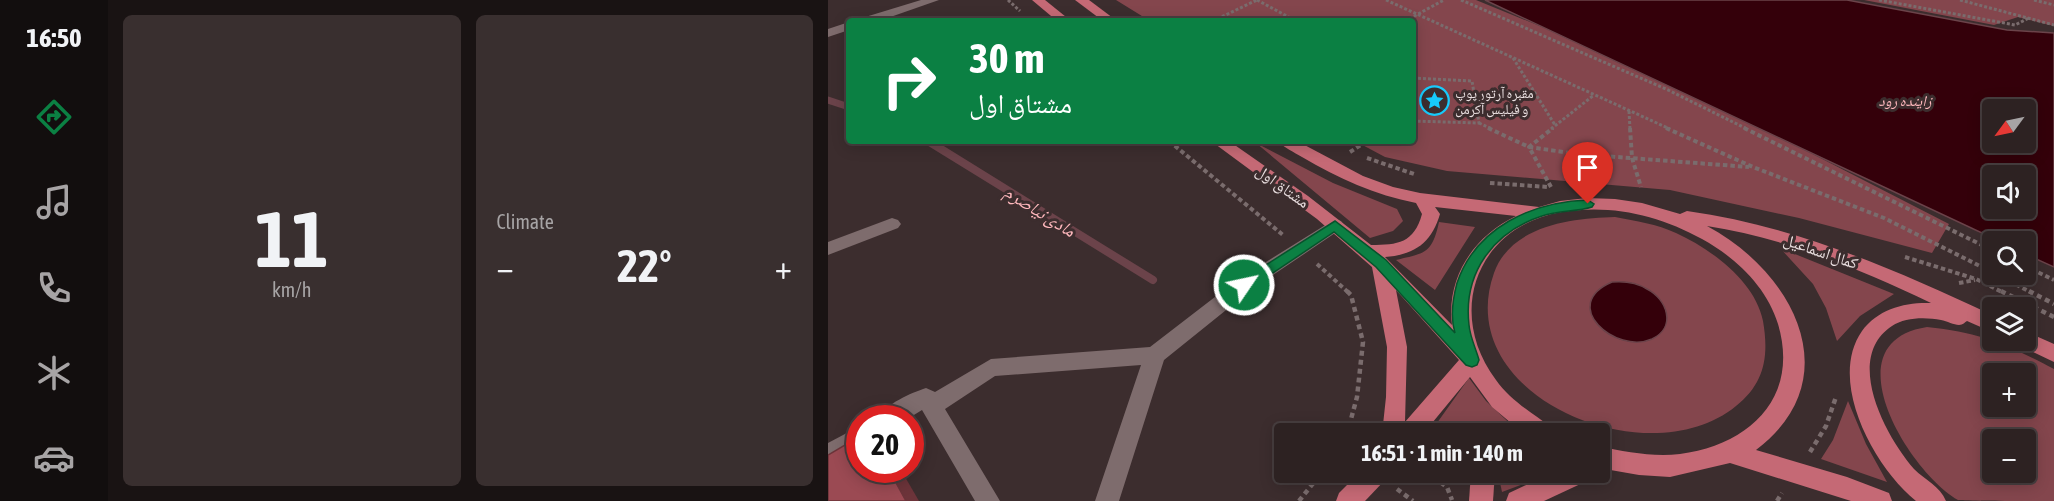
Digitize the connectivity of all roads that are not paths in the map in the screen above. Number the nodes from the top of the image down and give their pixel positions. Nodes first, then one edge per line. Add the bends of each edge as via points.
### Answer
1 (933, 0) edge
2 (1038, 0) edge
3 (1081, 0) edge
4 (876, 18) edge
5 (1061, 18) edge
6 (1107, 18) edge
7 (846, 27) edge
8 (828, 33) edge
9 (1224, 144) edge
10 (1291, 144) edge
11 (1422, 199) junction
12 (1641, 208) junction
13 (1538, 212) junction
14 (892, 224) dead end
15 (1335, 225) junction
16 (828, 249) edge
17 (1374, 257) junction
18 (1982, 319) edge
19 (1982, 326) edge
20 (1155, 355) junction
21 (1472, 360) junction
22 (912, 405) edge
23 (931, 406) junction
24 (1394, 423) edge
25 (1418, 423) edge
26 (1528, 423) edge
27 (846, 444) edge
28 (1729, 453) junction
29 (828, 455) edge
30 (1610, 460) edge
31 (1626, 464) junction
32 (1610, 467) edge
33 (1367, 483) edge
34 (1482, 483) edge
35 (1557, 483) edge
36 (987, 501) edge
37 (1107, 501) edge
38 (1348, 501) edge
39 (1481, 501) edge
40 (1518, 501) edge
41 (1880, 501) edge
42 (1934, 501) edge

1 - 4 street
2 - 5 main road
3 - 6 main road
7 - 8 street
9 - 15 main road, مشتاق اول
10 - 11 main road via 1373,185
11 - 13 main road
11 - 17 main road via 1431,214 1428,230 1413,244
12 - 13 main road via 1571,205
12 - 18 main road, کمال اسماعیل via 1750,228 1810,246 1909,284
12 - 28 main road via 1702,230 1731,248 1769,286 1789,322 1796,352 1793,382 1781,410 1760,434
13 - 21 main road via 1510,225 1486,244 1470,267 1461,296 1461,327
14 - 16 street
15 - 17 main road, مشتاق اول
15 - 20 street via 1244,285
17 - 21 main road, مشتاق اول
17 - 24 main road via 1397,347
19 - 42 main road via 1938,312 1909,310 1885,319 1870,334 1860,353 1858,377 1883,443 1903,474
20 - 23 street via 991,368
20 - 37 street
21 - 25 main road
21 - 26 main road via 1490,388
22 - 23 street via 926,397
23 - 36 street
27 - 29 street
28 - 31 main road via 1680,465
28 - 41 main road via 1787,468
30 - 31 main road
31 - 32 main road
33 - 38 main road
34 - 39 main road
35 - 40 main road

